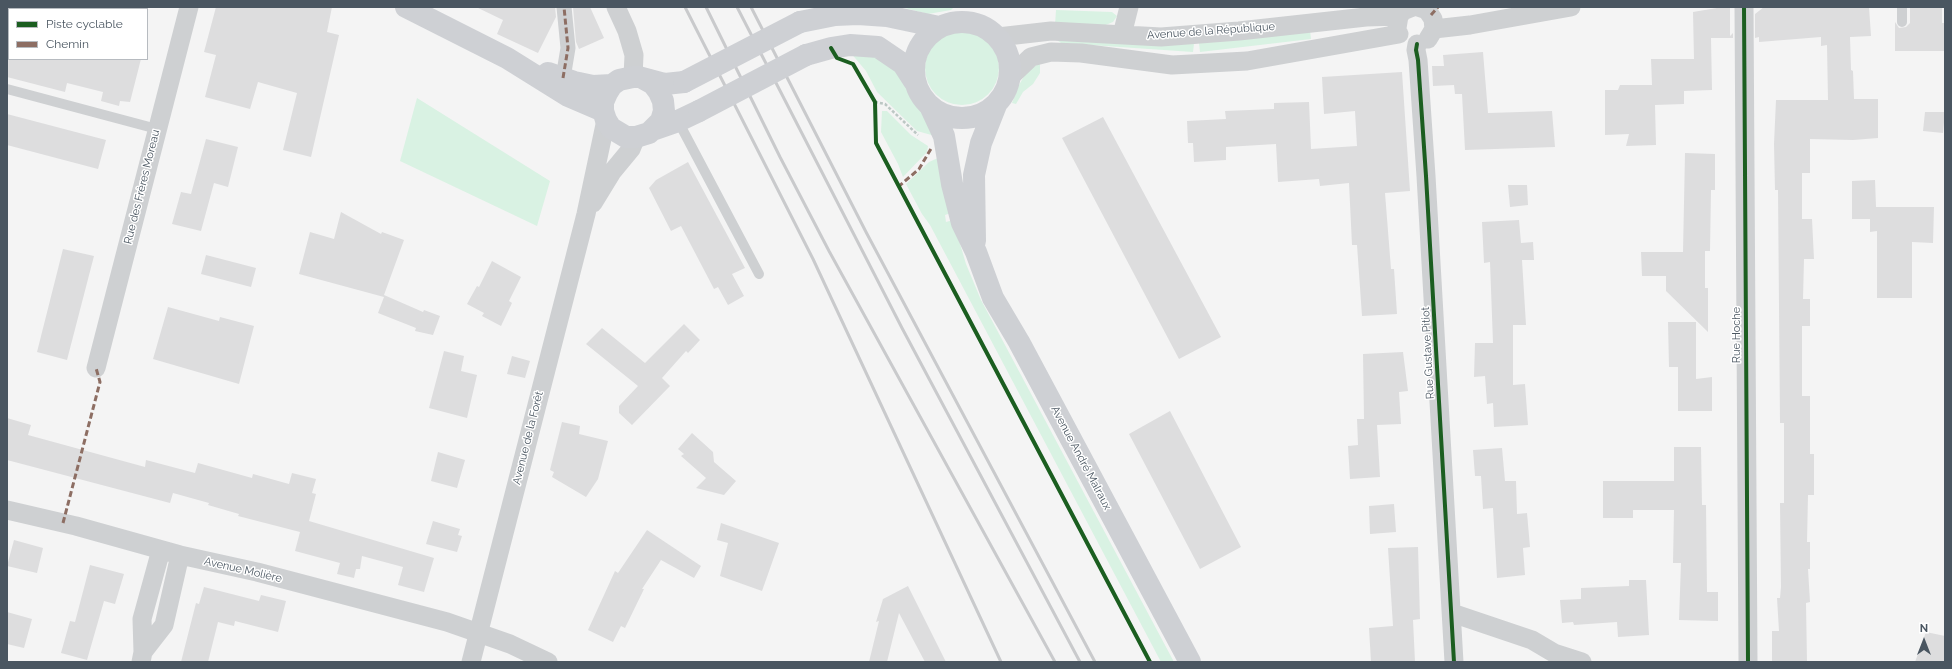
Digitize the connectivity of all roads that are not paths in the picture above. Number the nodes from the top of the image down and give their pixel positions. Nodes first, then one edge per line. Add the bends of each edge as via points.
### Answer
1 (189, 7) edge
2 (406, 7) edge
3 (564, 7) edge
4 (616, 7) edge
5 (883, 7) edge
6 (1129, 7) edge
7 (1571, 7) edge
8 (1744, 7) edge
9 (1902, 7) edge
10 (804, 14) edge
11 (1430, 14) edge
12 (1404, 19) edge
13 (1902, 22) dead end
14 (916, 23) junction
15 (939, 27) junction
16 (1123, 35) junction
17 (998, 37) junction
18 (1417, 44) junction
19 (507, 58) junction
20 (1010, 77) junction
21 (563, 78) junction
22 (639, 78) junction
23 (914, 81) junction
24 (612, 85) junction
25 (7, 89) edge
26 (996, 105) junction
27 (931, 108) junction
28 (604, 115) junction
29 (678, 121) junction
30 (157, 129) junction
31 (645, 133) junction
32 (586, 214) junction
33 (976, 252) junction
34 (759, 274) dead end
35 (96, 368) dead end
36 (7, 510) edge
37 (161, 550) junction
38 (180, 555) junction
39 (1452, 613) junction
40 (478, 633) junction
41 (142, 657) edge
42 (471, 662) edge
43 (548, 662) edge
44 (1190, 662) edge
45 (1454, 662) edge
46 (1582, 662) edge
47 (1748, 662) edge

1 - 30 street, Rue des Frères Moreau
2 - 19 main road
3 - 21 street via 568,48
4 - 22 street via 627,31
5 - 14 street
6 - 16 street
7 - 11 street via 1470,25
8 - 47 street, Rue Hoche
9 - 13 lane
10 - 14 main road via 887,16
10 - 22 main road, bridge via 684,82 665,84
11 - 18 street via 1428,39
12 - 16 street, Avenue de la République via 1366,17 1161,37
12 - 18 street via 1407,41
12 - 20 street via 1247,61 1172,65 1081,53 1051,52 1031,57
14 - 15 main road
15 - 17 main road via 954,22 970,22 985,27
15 - 23 main road via 926,37 917,50 913,65
16 - 17 street, Avenue de la République via 1051,31
17 - 20 main road via 1006,49
18 - 39 street, Rue Gustave Pitiot
19 - 21 main road
19 - 28 main road
20 - 26 main road via 1005,92
21 - 24 main road via 593,86
22 - 24 main road via 618,80
22 - 31 main road via 653,84 663,101 662,116
23 - 27 main road via 920,96
23 - 29 main road, bridge via 902,64 878,47 850,45 831,48 806,55
24 - 28 main road via 603,102
25 - 30 lane
26 - 27 main road via 971,118 957,119
26 - 33 main road via 981,143 974,175
27 - 33 main road via 944,136 962,223
28 - 31 main road via 611,128 626,137
28 - 32 street, Avenue de la Forêt
29 - 31 main road
29 - 34 lane
30 - 35 street, Rue des Frères Moreau
31 - 32 street, Avenue de la Forêt via 612,172
32 - 40 street, Avenue de la Forêt
33 - 44 main road, Avenue André Malraux via 993,298
36 - 37 street, Avenue Molière
37 - 38 street, Avenue Molière
37 - 41 street via 142,619
38 - 40 street, Avenue Molière via 280,578 447,622
38 - 41 street via 164,625
39 - 45 street, Rue Gustave Pitiot
39 - 46 street via 1532,640 1554,653
40 - 42 street, Avenue de la Forêt
40 - 43 street, Avenue Molière via 510,644

